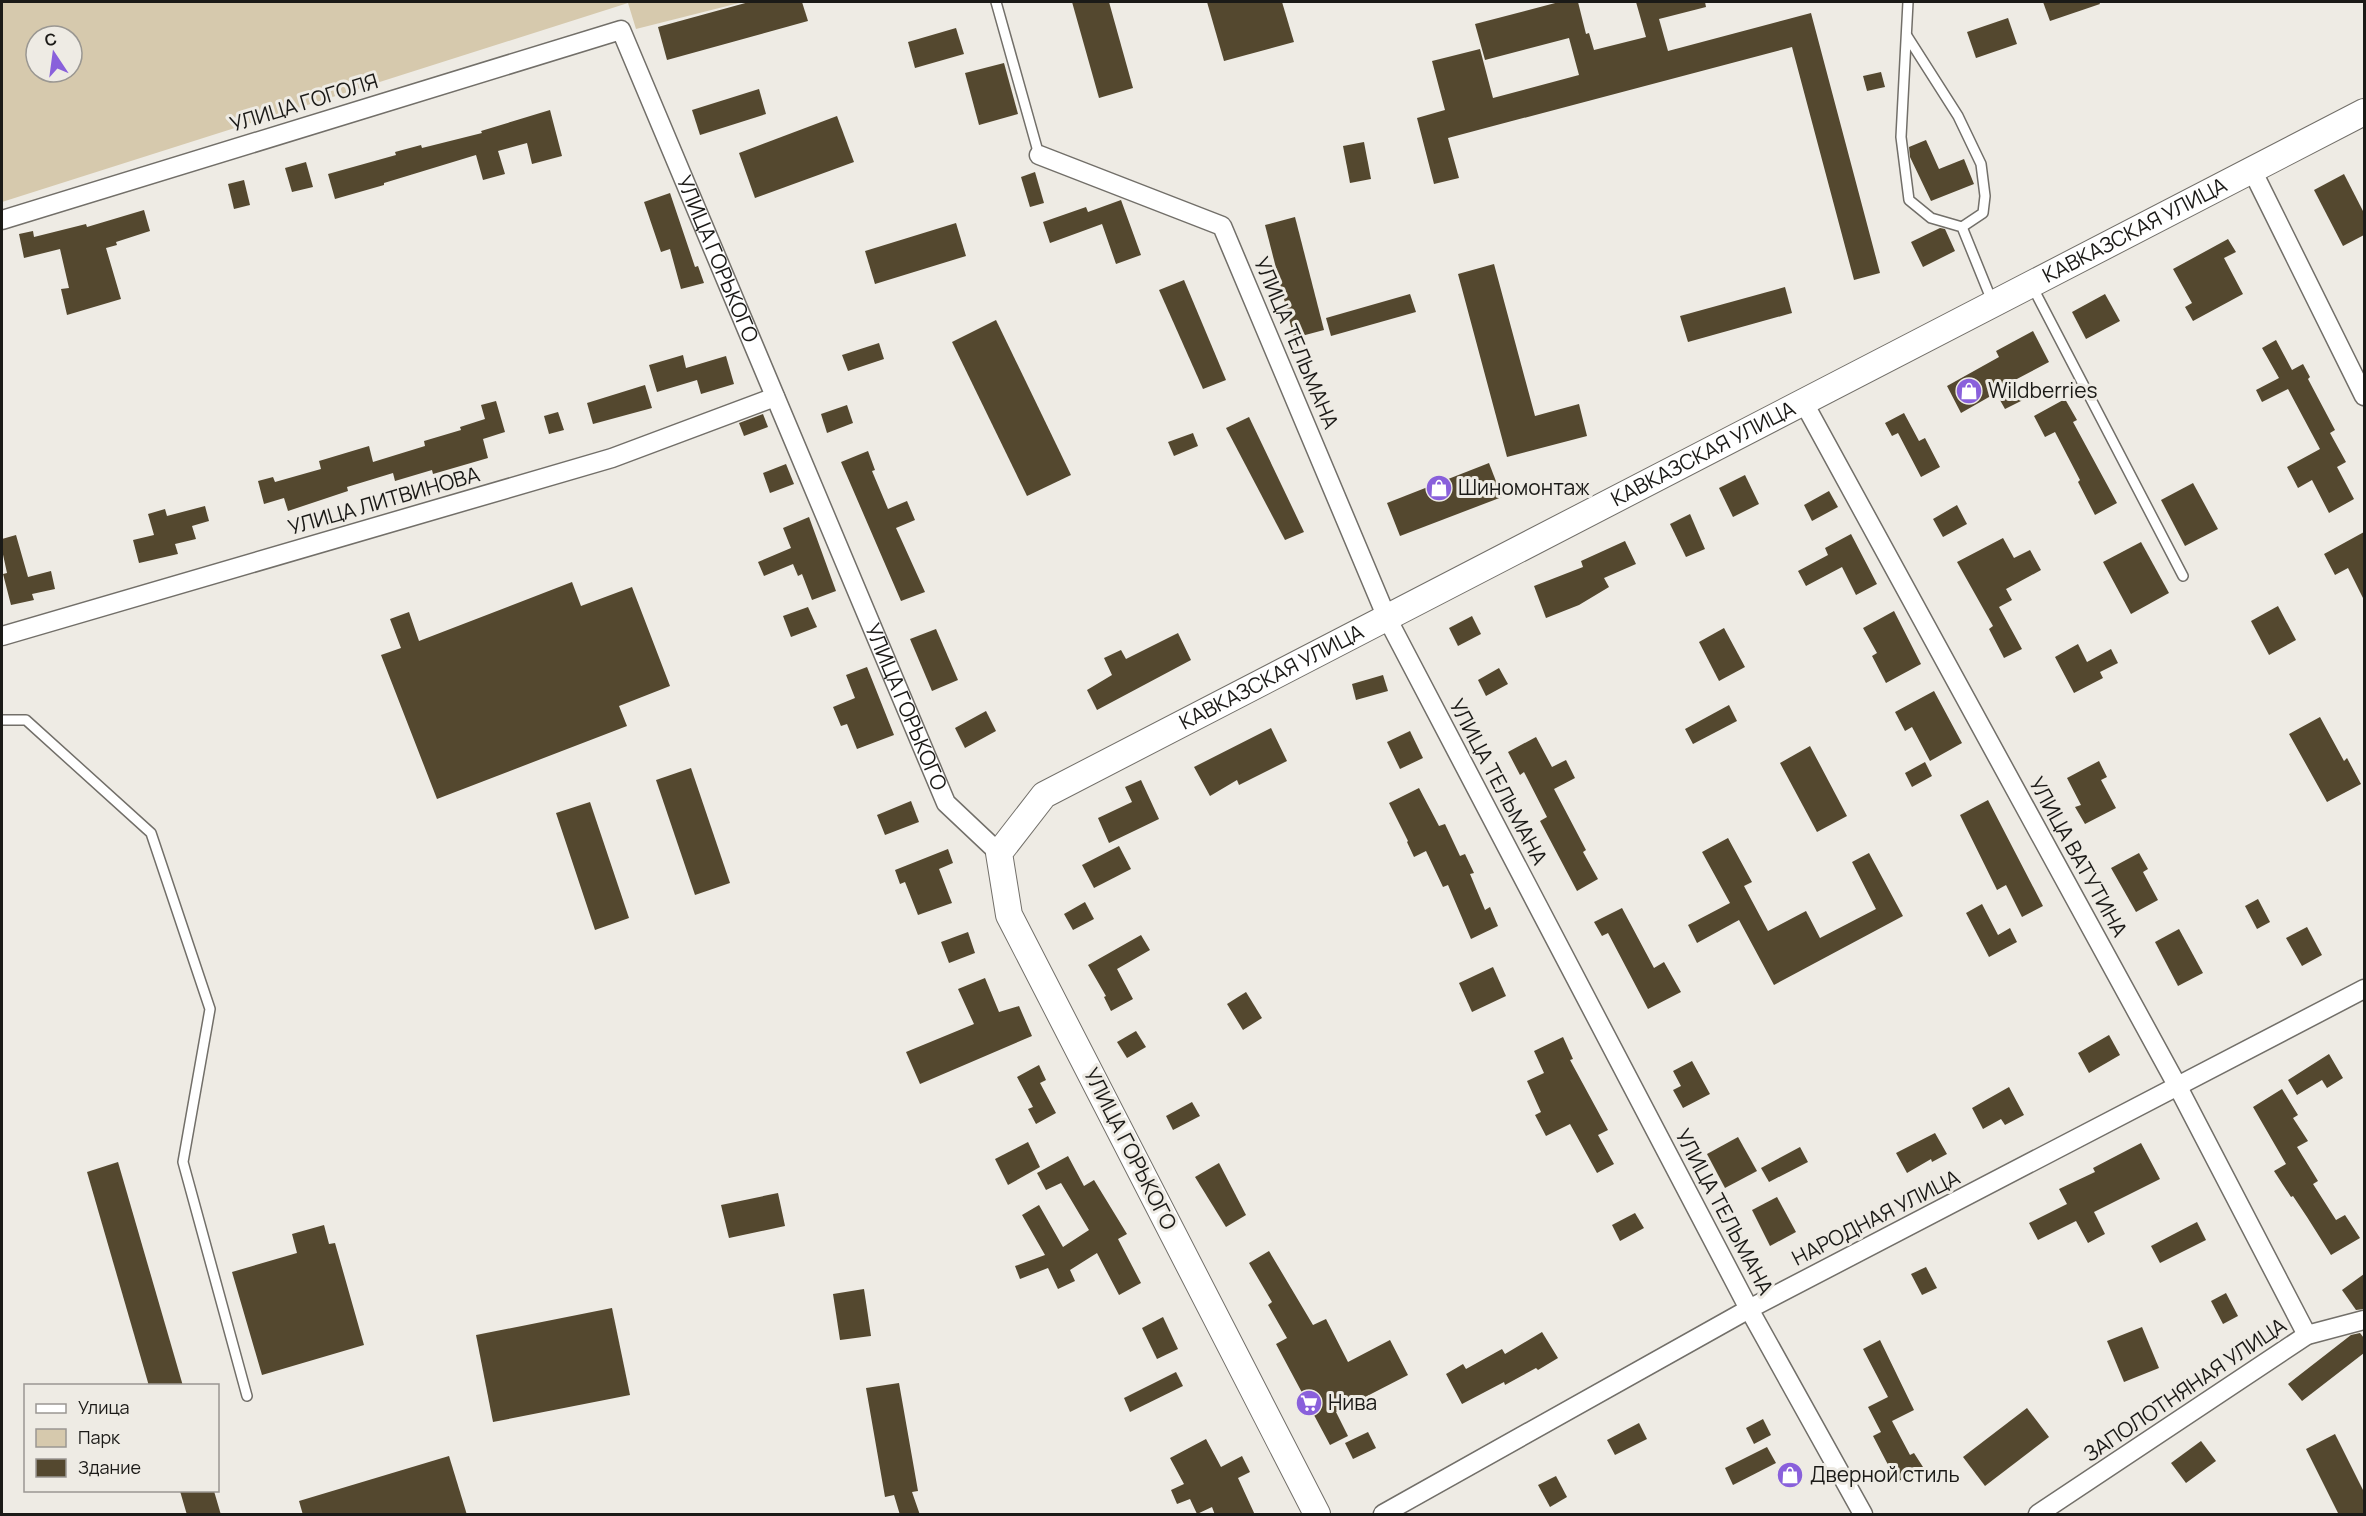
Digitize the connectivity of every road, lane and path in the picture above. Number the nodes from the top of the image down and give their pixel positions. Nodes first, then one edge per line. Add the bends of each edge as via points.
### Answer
1 (996, 2) edge
2 (1908, 2) edge
3 (621, 30) joint
4 (1907, 36) junction
5 (2364, 112) edge
6 (1039, 155) joint
7 (2252, 170) junction
8 (2, 220) edge
9 (1962, 227) junction
10 (2032, 286) junction
11 (1994, 306) junction
12 (2364, 396) edge
13 (775, 397) junction
14 (1804, 403) junction
15 (2183, 576) dead end
16 (1387, 618) junction
17 (2, 636) edge
18 (2, 720) edge
19 (999, 853) junction
20 (2364, 988) edge
21 (2178, 1087) junction
22 (1749, 1309) junction
23 (2364, 1320) edge
24 (2307, 1335) junction
25 (247, 1396) dead end
26 (1317, 1515) edge
27 (1383, 1515) edge
28 (1863, 1515) edge
29 (2038, 1515) edge

1 - 6 lane
2 - 4 lane
3 - 8 street, УЛИЦА ГОГОЛЯ
3 - 13 street, УЛИЦА ГОРЬКОГО
4 - 9 lane via 1958,116 1981,164 1983,213
4 - 9 lane via 1901,137 1910,200 1931,218
5 - 7 main road, КАВКАЗСКАЯ УЛИЦА
6 - 16 street, УЛИЦА ТЕЛЬМАНА via 1222,226
7 - 10 main road, КАВКАЗСКАЯ УЛИЦА
7 - 12 street
9 - 11 lane
10 - 11 main road, КАВКАЗСКАЯ УЛИЦА
10 - 15 lane
11 - 14 main road, КАВКАЗСКАЯ УЛИЦА
13 - 17 street, УЛИЦА ЛИТВИНОВА via 612,458
13 - 19 street, УЛИЦА ГОРЬКОГО via 946,803
14 - 16 main road, КАВКАЗСКАЯ УЛИЦА
14 - 21 street, УЛИЦА ВАТУТИНА
16 - 19 main road, КАВКАЗСКАЯ УЛИЦА via 1044,795
16 - 22 street, УЛИЦА ТЕЛЬМАНА
18 - 25 lane via 26,720 151,833 210,1009 183,1162
19 - 26 main road, УЛИЦА ГОРЬКОГО via 1009,915
20 - 21 street, НАРОДНАЯ УЛИЦА
21 - 22 street, НАРОДНАЯ УЛИЦА
21 - 24 street, УЛИЦА ВАТУТИНА
22 - 27 street, НАРОДНАЯ УЛИЦА
22 - 28 street, УЛИЦА ТЕЛЬМАНА
23 - 24 street, ЗАПОЛОТНЯНАЯ УЛИЦА
24 - 29 street, ЗАПОЛОТНЯНАЯ УЛИЦА

